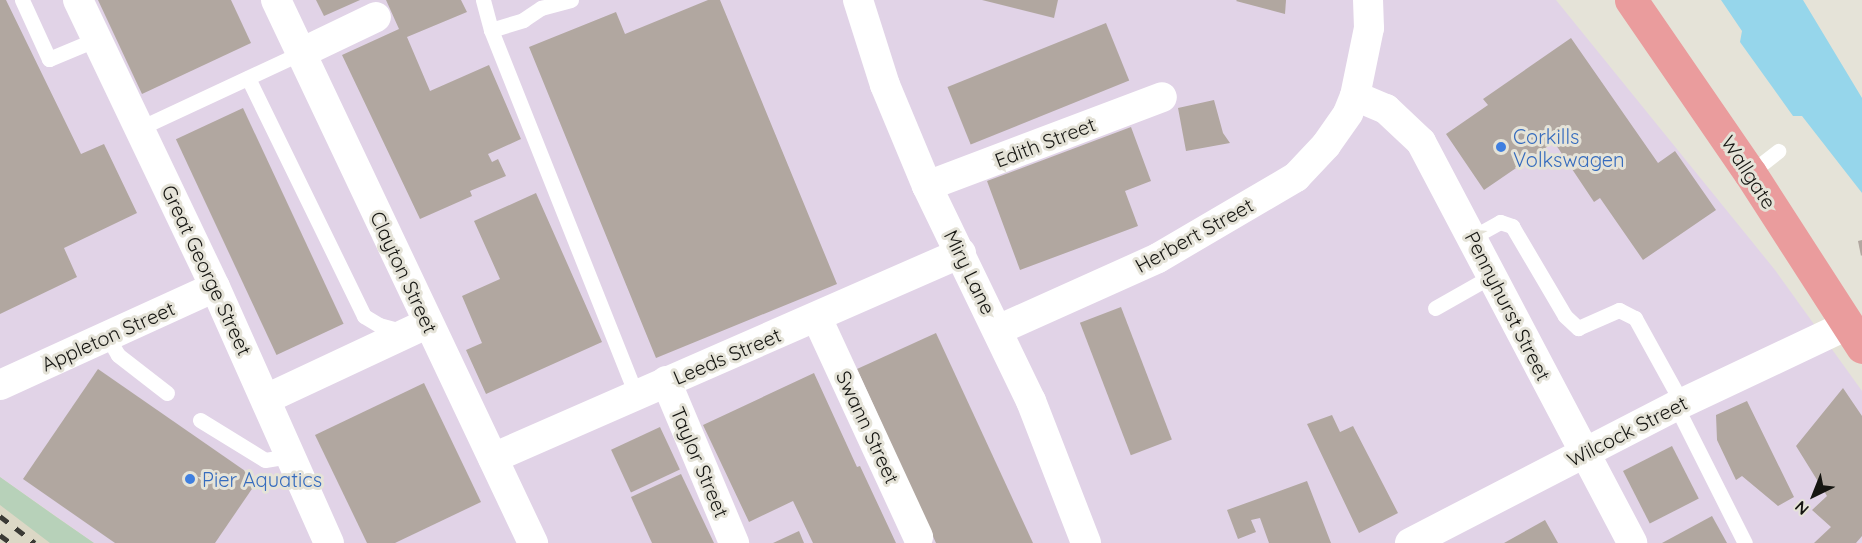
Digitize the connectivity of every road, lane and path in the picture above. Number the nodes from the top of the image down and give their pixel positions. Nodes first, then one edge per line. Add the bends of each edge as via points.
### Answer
1 (22, 0) edge
2 (78, 0) edge
3 (276, 0) edge
4 (483, 0) edge
5 (571, 0) edge
6 (858, 0) edge
7 (1368, 0) edge
8 (1631, 0) edge
9 (376, 17) dead end
10 (491, 30) junction
11 (97, 39) junction
12 (300, 54) junction
13 (248, 78) junction
14 (1355, 96) junction
15 (1162, 97) dead end
16 (140, 128) junction
17 (1778, 151) dead end
18 (1750, 173) junction
19 (927, 186) junction
20 (1473, 237) junction
21 (961, 253) junction
22 (1493, 275) junction
23 (215, 287) junction
24 (1435, 308) dead end
25 (817, 318) junction
26 (418, 328) junction
27 (998, 330) junction
28 (107, 336) junction
29 (1854, 336) edge
30 (666, 381) junction
31 (0, 385) edge
32 (167, 393) dead end
33 (636, 394) junction
34 (266, 399) junction
35 (1679, 404) junction
36 (200, 420) dead end
37 (1584, 452) junction
38 (291, 456) junction
39 (493, 458) junction
40 (920, 540) edge
41 (329, 543) edge
42 (533, 543) edge
43 (734, 543) edge
44 (1086, 543) edge
45 (1410, 543) edge
46 (1632, 543) edge
47 (1745, 543) edge

1 - 11 lane via 49,59
2 - 11 street, Great George Street
3 - 12 street, Clayton Street
4 - 10 lane
5 - 10 lane
6 - 19 street, Miry Lane via 885,85
7 - 14 street, Herbert Street via 1369,28
8 - 18 highway, Wallgate
9 - 12 street
10 - 33 lane
11 - 16 street, Great George Street
12 - 13 lane
12 - 26 street, Clayton Street
13 - 16 lane
13 - 26 lane via 364,316 379,325
14 - 20 street, Pennyhurst Street via 1386,109 1421,142
14 - 27 street, Herbert Street via 1326,145 1296,177 1158,258
15 - 19 street, Edith Street
16 - 23 street, Great George Street
17 - 18 lane
18 - 29 highway, Wallgate
19 - 21 street, Miry Lane
20 - 22 street, Pennyhurst Street
20 - 35 lane via 1500,222 1512,226 1565,316 1578,328 1619,310 1635,318
21 - 25 street, Leeds Street
21 - 27 street, Miry Lane
22 - 24 lane
22 - 37 street, Pennyhurst Street
23 - 28 street, Appleton Street
23 - 34 street, Great George Street
25 - 30 street, Leeds Street
25 - 40 street, Swann Street
26 - 34 street
26 - 39 street, Clayton Street
27 - 44 street, Miry Lane via 1031,401
28 - 31 street, Appleton Street
28 - 32 lane via 118,356
29 - 35 street, Wilcock Street
30 - 33 street, Leeds Street
30 - 43 street, Taylor Street
33 - 39 street, Leeds Street
34 - 38 street, Great George Street
35 - 37 street, Wilcock Street
35 - 47 lane
36 - 38 lane via 265,460
37 - 45 street, Wilcock Street
37 - 46 street, Pennyhurst Street
38 - 41 street, Great George Street
39 - 42 street, Clayton Street

